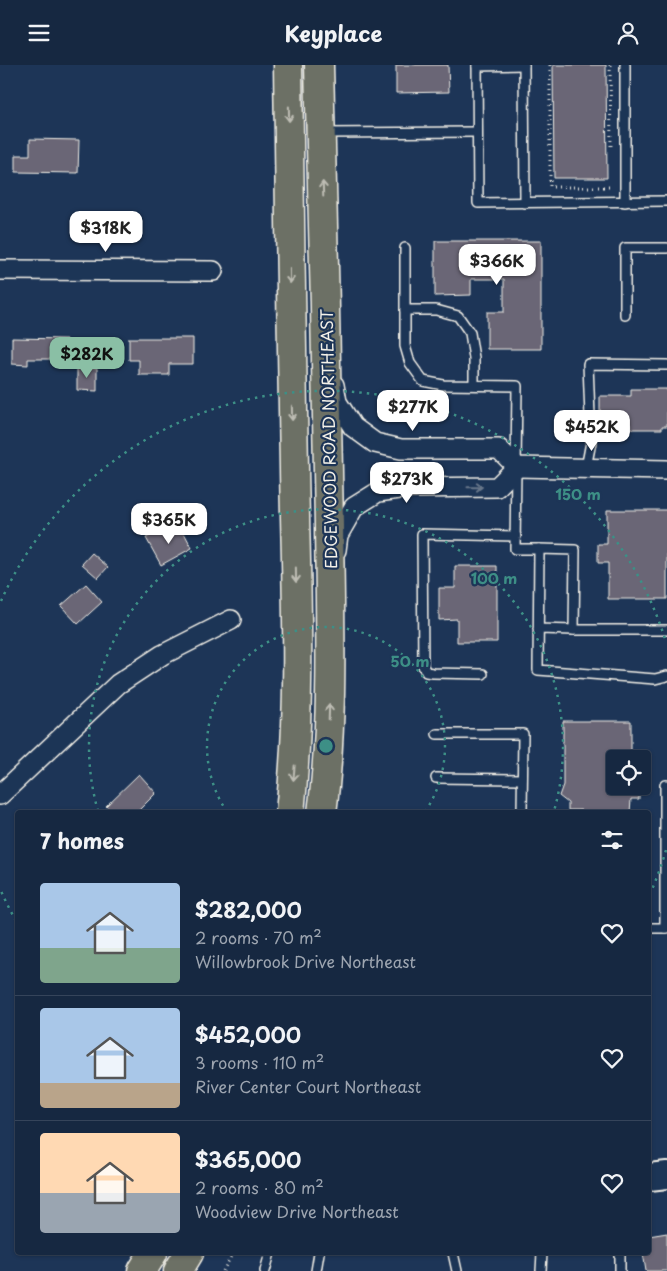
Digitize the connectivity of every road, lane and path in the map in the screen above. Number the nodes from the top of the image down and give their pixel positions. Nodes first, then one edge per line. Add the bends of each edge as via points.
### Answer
1 (288, 65) edge
2 (319, 65) edge
3 (476, 65) edge
4 (524, 65) edge
5 (550, 65) edge
6 (610, 65) edge
7 (625, 65) edge
8 (477, 132) junction
9 (321, 133) junction
10 (611, 149) dead end
11 (612, 178) dead end
12 (667, 201) edge
13 (625, 202) junction
14 (524, 203) junction
15 (405, 248) dead end
16 (667, 248) edge
17 (0, 270) edge
18 (213, 271) dead end
19 (405, 310) junction
20 (625, 315) dead end
21 (327, 349) junction
22 (667, 365) edge
23 (474, 385) junction
24 (517, 467) junction
25 (586, 468) junction
26 (667, 470) edge
27 (516, 536) junction
28 (539, 549) junction
29 (330, 601) junction
30 (232, 620) dead end
31 (538, 629) junction
32 (574, 629) junction
33 (667, 630) edge
34 (483, 674) dead end
35 (667, 676) edge
36 (437, 734) dead end
37 (436, 778) dead end
38 (522, 779) junction
39 (667, 785) edge
40 (0, 795) edge
41 (290, 810) edge
42 (322, 810) edge
43 (522, 810) edge
44 (651, 928) edge
45 (666, 928) edge
46 (667, 1175) edge
47 (651, 1177) edge
48 (152, 1255) edge
49 (188, 1255) edge
50 (231, 1255) edge
51 (269, 1255) edge
52 (319, 1255) edge
53 (453, 1255) edge
54 (542, 1255) edge
55 (620, 1255) edge
56 (142, 1271) edge
57 (178, 1271) edge
58 (223, 1271) edge
59 (265, 1271) edge
60 (316, 1271) edge
61 (457, 1271) edge
62 (541, 1271) edge
63 (620, 1271) edge

1 -> 41 main road via 298,666
2 - 9 main road, EDGEWOOD ROAD NORTHEAST
3 - 4 lane
3 - 8 lane
4 - 14 lane
5 - 11 path via 550,187 612,187
6 - 10 path
7 - 13 lane
8 - 9 lane
8 - 14 lane via 478,203
21 -> 9 main road, EDGEWOOD ROAD NORTHEAST
12 - 13 lane
13 - 14 lane
15 - 19 lane
16 - 20 lane via 625,248
17 - 18 street
19 - 23 lane via 436,310 458,316 470,333
19 - 23 lane via 405,346 410,363 423,381
21 - 24 street via 337,401 353,427 375,443 401,449 499,449
21 - 29 main road, EDGEWOOD ROAD NORTHEAST
22 - 25 lane via 588,364 591,442
23 - 24 lane via 517,386
24 - 25 street
24 - 27 lane
29 -> 24 street via 338,535 354,507 378,492 406,488 497,487
25 - 26 street
27 - 28 lane via 515,549
27 - 34 lane via 422,534 423,666 432,673
28 - 31 lane
28 - 32 lane via 575,550
42 -> 29 main road, EDGEWOOD ROAD NORTHEAST via 329,704
30 - 40 street via 162,655 118,684
31 - 32 lane
31 - 35 lane via 538,669 655,679
32 - 33 lane
36 - 38 lane via 522,734
37 - 38 lane
38 - 43 lane
39 - 45 lane
44 - 45 lane
46 - 47 street
48 - 56 main road
49 - 57 main road
50 - 58 path
51 - 59 lane
52 - 60 lane
53 - 61 lane
54 - 62 lane
55 - 63 lane

